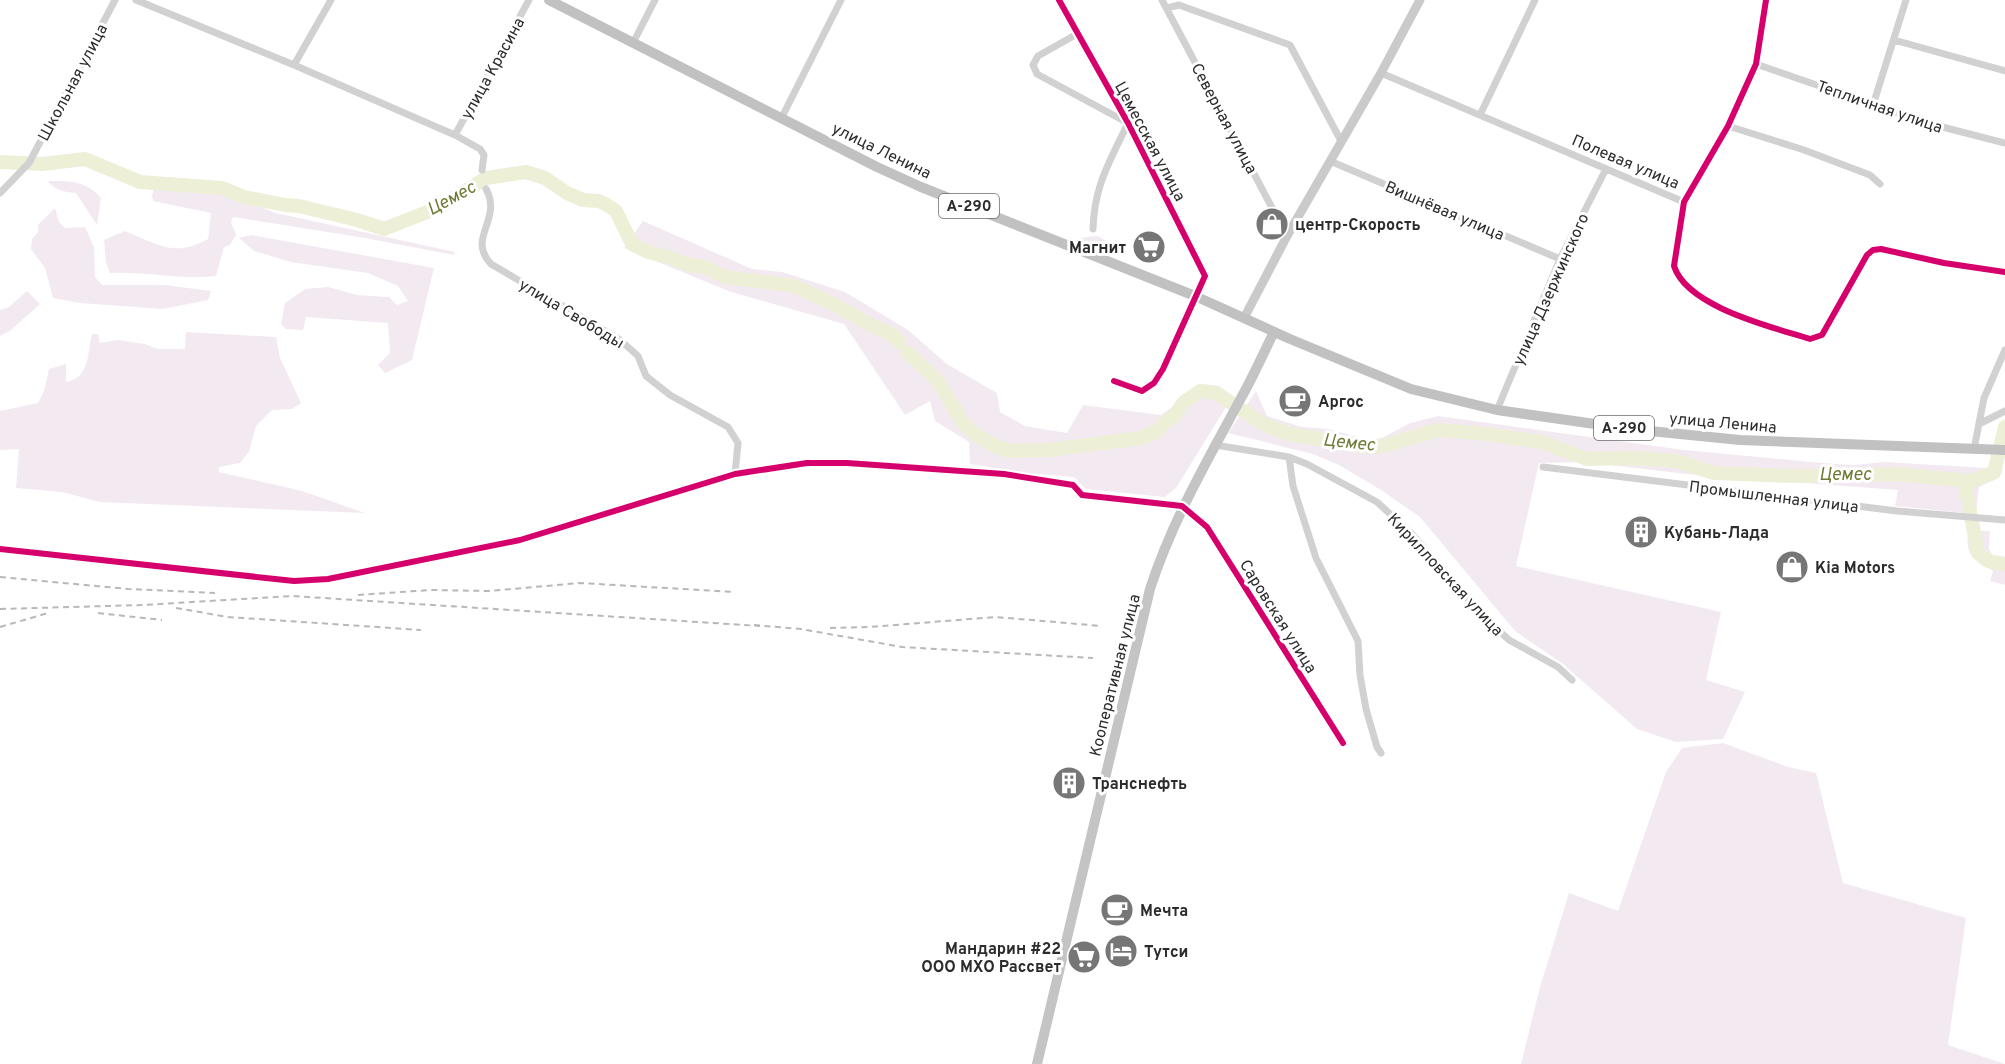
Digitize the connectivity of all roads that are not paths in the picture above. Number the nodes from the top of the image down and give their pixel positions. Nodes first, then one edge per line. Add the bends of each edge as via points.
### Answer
1 (115, 0) edge
2 (136, 0) edge
3 (331, 0) edge
4 (529, 0) edge
5 (549, 0) edge
6 (656, 0) edge
7 (841, 0) edge
8 (1059, 0) edge
9 (1162, 0) edge
10 (1420, 0) edge
11 (1534, 0) edge
12 (1766, 0) edge
13 (1906, 0) edge
14 (1167, 8) junction
15 (1077, 34) junction
16 (1894, 40) junction
17 (633, 43) junction
18 (1756, 64) junction
19 (294, 65) junction
20 (2005, 70) edge
21 (1381, 73) junction
22 (1873, 105) junction
23 (1480, 115) junction
24 (782, 117) junction
25 (1128, 123) junction
26 (1728, 126) junction
27 (455, 135) junction
28 (1341, 141) junction
29 (2005, 143) edge
30 (1330, 161) junction
31 (1606, 169) junction
32 (482, 170) dead end
33 (1880, 184) dead end
34 (486, 189) dead end
35 (0, 193) edge
36 (1684, 202) junction
37 (1093, 229) dead end
38 (1287, 236) junction
39 (1560, 260) junction
40 (2005, 272) edge
41 (1195, 296) junction
42 (1244, 318) junction
43 (1274, 332) junction
44 (2005, 350) edge
45 (1114, 381) dead end
46 (1497, 410) junction
47 (2005, 411) edge
48 (1979, 424) junction
49 (1215, 445) junction
50 (1974, 449) junction
51 (2005, 450) edge
52 (1288, 457) junction
53 (1543, 467) dead end
54 (735, 474) junction
55 (1184, 508) junction
56 (2005, 520) edge
57 (0, 549) edge
58 (1572, 680) dead end
59 (1343, 743) dead end
60 (1381, 753) dead end
61 (1037, 1064) edge

1 - 35 street, Школьная улица via 29,163
2 - 19 street
3 - 19 street
4 - 27 street, улица Красина
5 - 17 highway, улица Ленина / А-290
6 - 17 street
7 - 24 street
8 - 15 street, Цемесская улица
9 - 14 street, Северная улица
10 - 21 main road
11 - 23 street
12 - 18 street
13 - 16 street
14 - 28 street via 1179,4 1290,45
14 - 38 street, Северная улица
15 - 25 street, Цемесская улица
15 - 25 street via 1038,56 1033,65 1037,74
16 - 20 street
16 - 22 street
17 - 24 highway, улица Ленина / А-290
18 - 22 street, Тепличная улица
18 - 26 street
19 - 27 street
21 - 23 street, Полевая улица
21 - 28 main road
22 - 29 street, Тепличная улица
23 - 31 street, Полевая улица
24 - 41 highway, улица Ленина / А-290 via 921,187
25 - 37 street via 1100,183
25 - 41 street, Цемесская улица via 1205,276
26 - 33 street via 1870,175
26 - 36 street
27 - 32 street via 480,148 484,154
28 - 30 main road
30 - 38 main road
30 - 39 street, Вишнёвая улица
31 - 36 street, Полевая улица
31 - 39 street, улица Дзержинского
34 - 54 street, улица Свободы via 491,209 480,247 484,257 620,339 638,356 646,376 670,395 728,427 738,443
36 - 40 street, Полевая улица via 1674,266 1690,291 1736,315 1810,339 1822,335 1873,250
38 - 42 main road
39 - 46 street, улица Дзержинского
41 - 42 highway, улица Ленина / А-290
41 - 45 street via 1154,383 1142,392
42 - 43 highway, улица Ленина
43 - 46 highway, улица Ленина / А-290 via 1411,389
43 - 49 main road, Кооперативная улица
44 - 48 street via 1984,398
46 - 50 highway, улица Ленина / А-290 via 1740,440
47 - 48 street
48 - 50 street
49 - 52 street, Кирилловская улица
49 - 55 main road, Кооперативная улица
50 - 51 highway, улица Ленина / А-290
52 - 58 street, Кирилловская улица via 1377,502 1413,535 1482,615 1509,640 1558,667
52 - 60 street via 1316,558 1358,641 1366,709
53 - 56 street, Промышленная улица
54 - 55 street via 807,463 1004,474 1073,485 1082,495
54 - 57 street via 520,540 328,579 294,581
55 - 59 street, Саровская улица via 1207,527
55 - 61 main road, Кооперативная улица via 1150,589

